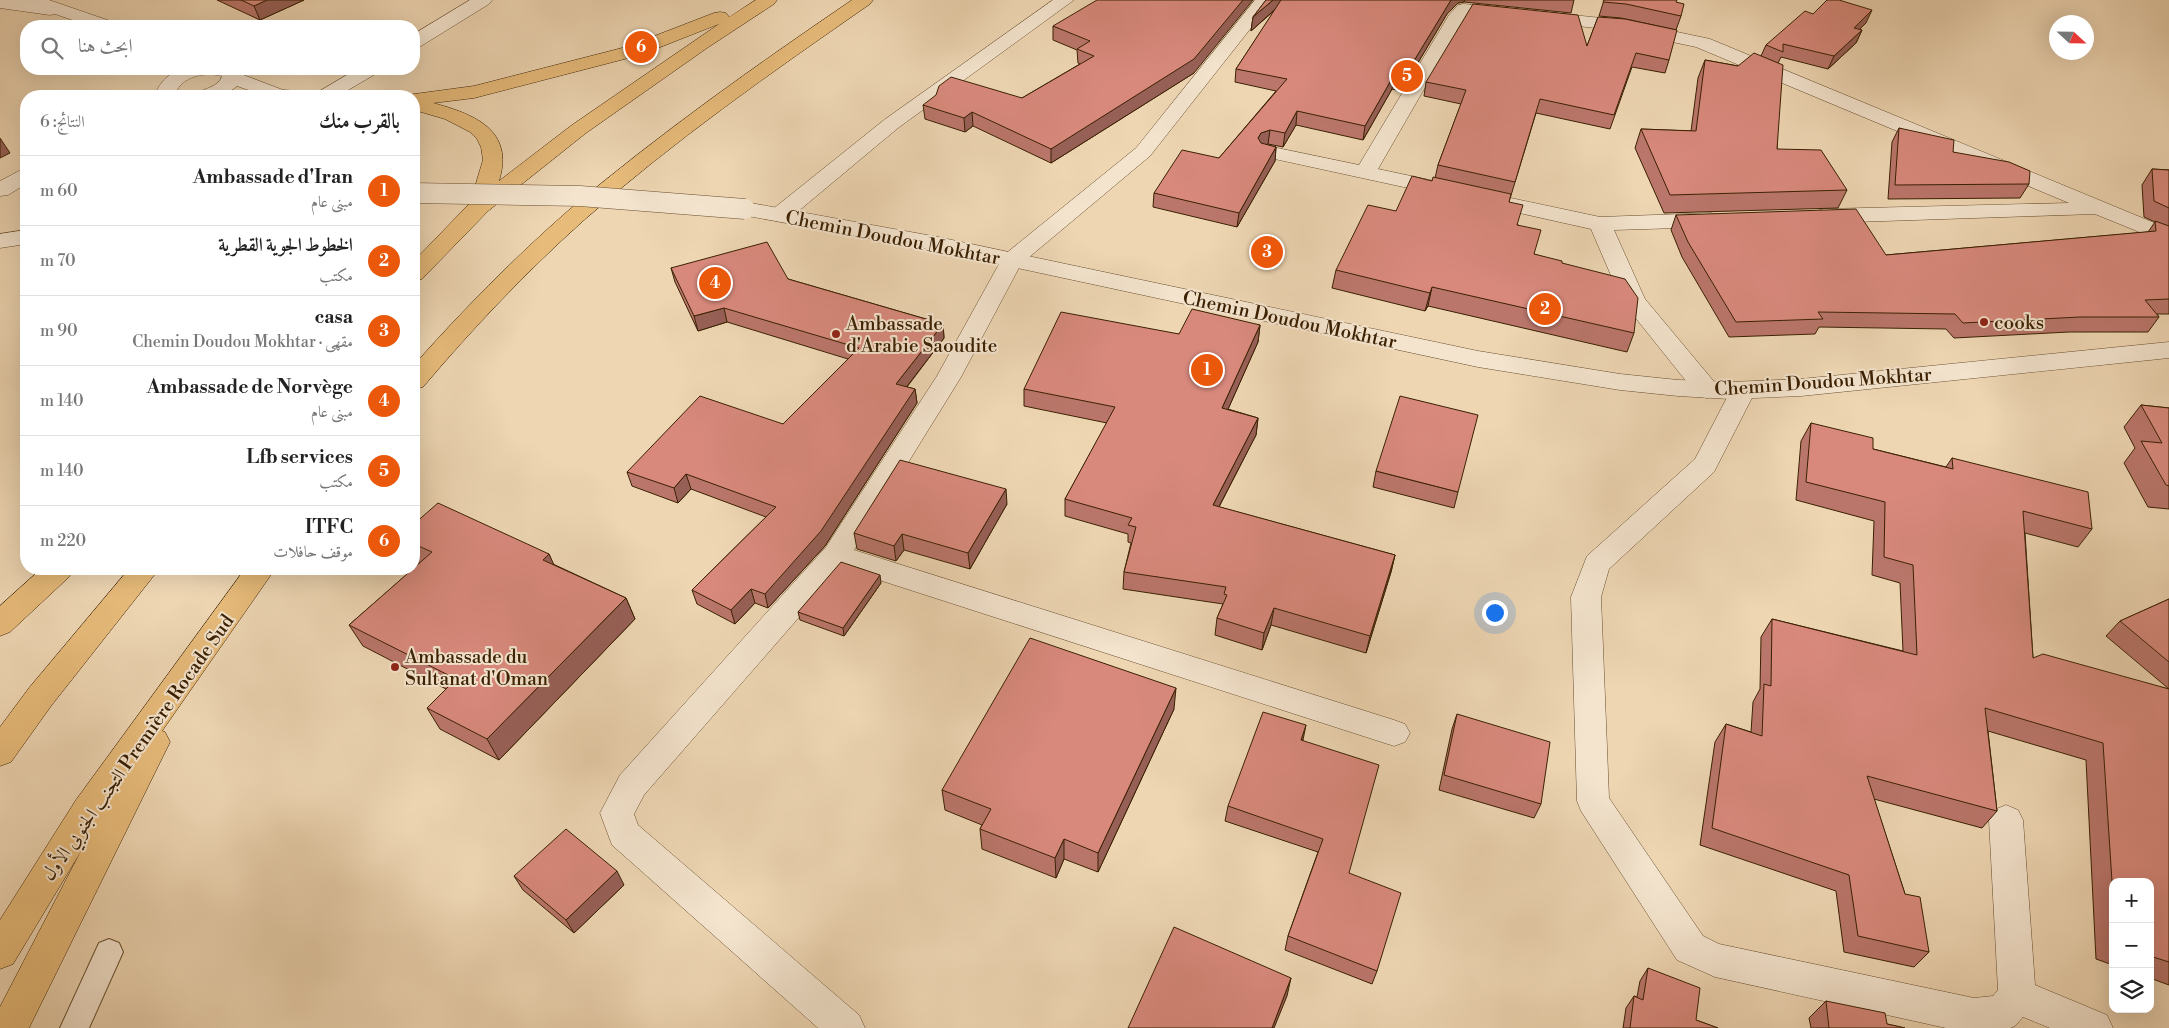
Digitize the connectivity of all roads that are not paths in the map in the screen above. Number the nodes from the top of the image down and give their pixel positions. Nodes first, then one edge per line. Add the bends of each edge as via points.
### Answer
1 (32, 0) edge
2 (483, 0) edge
3 (758, 0) edge
4 (768, 0) edge
5 (864, 0) edge
6 (1065, 0) edge
7 (1264, 0) edge
8 (0, 3) edge
9 (71, 13) junction
10 (90, 20) edge
11 (420, 38) edge
12 (184, 75) edge
13 (226, 75) edge
14 (231, 75) edge
15 (360, 75) edge
16 (167, 87) edge
17 (219, 90) edge
18 (266, 90) edge
19 (335, 90) edge
20 (420, 98) edge
21 (420, 105) edge
22 (1268, 152) edge
23 (1366, 173) junction
24 (20, 178) edge
25 (0, 190) edge
26 (420, 193) edge
27 (480, 206) junction
28 (2098, 208) junction
29 (781, 214) junction
30 (1799, 217) edge
31 (1730, 219) edge
32 (0, 220) edge
33 (20, 222) edge
34 (1600, 224) junction
35 (2169, 237) edge
36 (20, 238) edge
37 (0, 241) edge
38 (420, 251) edge
39 (1012, 260) junction
40 (420, 268) edge
41 (2169, 350) edge
42 (420, 374) edge
43 (1707, 390) junction
44 (1743, 390) junction
45 (836, 555) junction
46 (53, 575) edge
47 (140, 575) edge
48 (257, 575) edge
49 (0, 624) edge
50 (216, 631) junction
51 (1394, 733) dead end
52 (0, 752) edge
53 (2006, 820) dead end
54 (0, 952) edge
55 (109, 952) dead end
56 (2017, 996) junction
57 (9, 1028) edge
58 (74, 1028) edge
59 (846, 1028) edge
60 (2094, 1028) edge

1 - 9 street
2 - 11 street
3 - 20 highway via 633,51 474,92
4 - 27 highway via 578,129
5 - 42 highway via 738,87 576,216 523,265
6 - 29 street via 891,124
7 - 39 street via 1143,152
8 - 9 street
9 - 10 street
12 - 16 street
13 - 17 street via 226,87
14 - 18 street
15 - 19 street
21 - 27 highway via 479,128 489,140 493,160
22 - 23 street
23 - 28 street via 1464,9 1633,27 1703,43
23 - 34 street
24 - 25 street
26 - 29 street, Chemin Doudou Mokhtar, bridge via 604,196
27 - 38 highway
27 - 40 highway
28 - 30 street
28 - 35 street
29 - 39 street, Chemin Doudou Mokhtar
31 - 34 street
32 - 33 street
34 - 43 street via 1634,300
36 - 37 street
39 - 43 street, Chemin Doudou Mokhtar via 1523,367 1647,386
39 - 45 street via 949,377
41 - 44 street, Chemin Doudou Mokhtar
43 - 44 street, Chemin Doudou Mokhtar
44 - 56 street via 1705,465 1597,564 1586,597 1593,801 1690,948 1715,960 1974,1016 2002,1013
45 - 51 street
45 - 59 street via 632,785 617,813 624,834
46 - 49 highway
47 - 52 highway via 40,697
48 - 50 highway, التجنب الجنوبي الأول Première Rocade Sud
50 - 54 highway, التجنب الجنوبي الأول Première Rocade Sud via 88,810
50 - 57 highway via 145,758
53 - 56 street
55 - 58 lane
56 - 60 street

